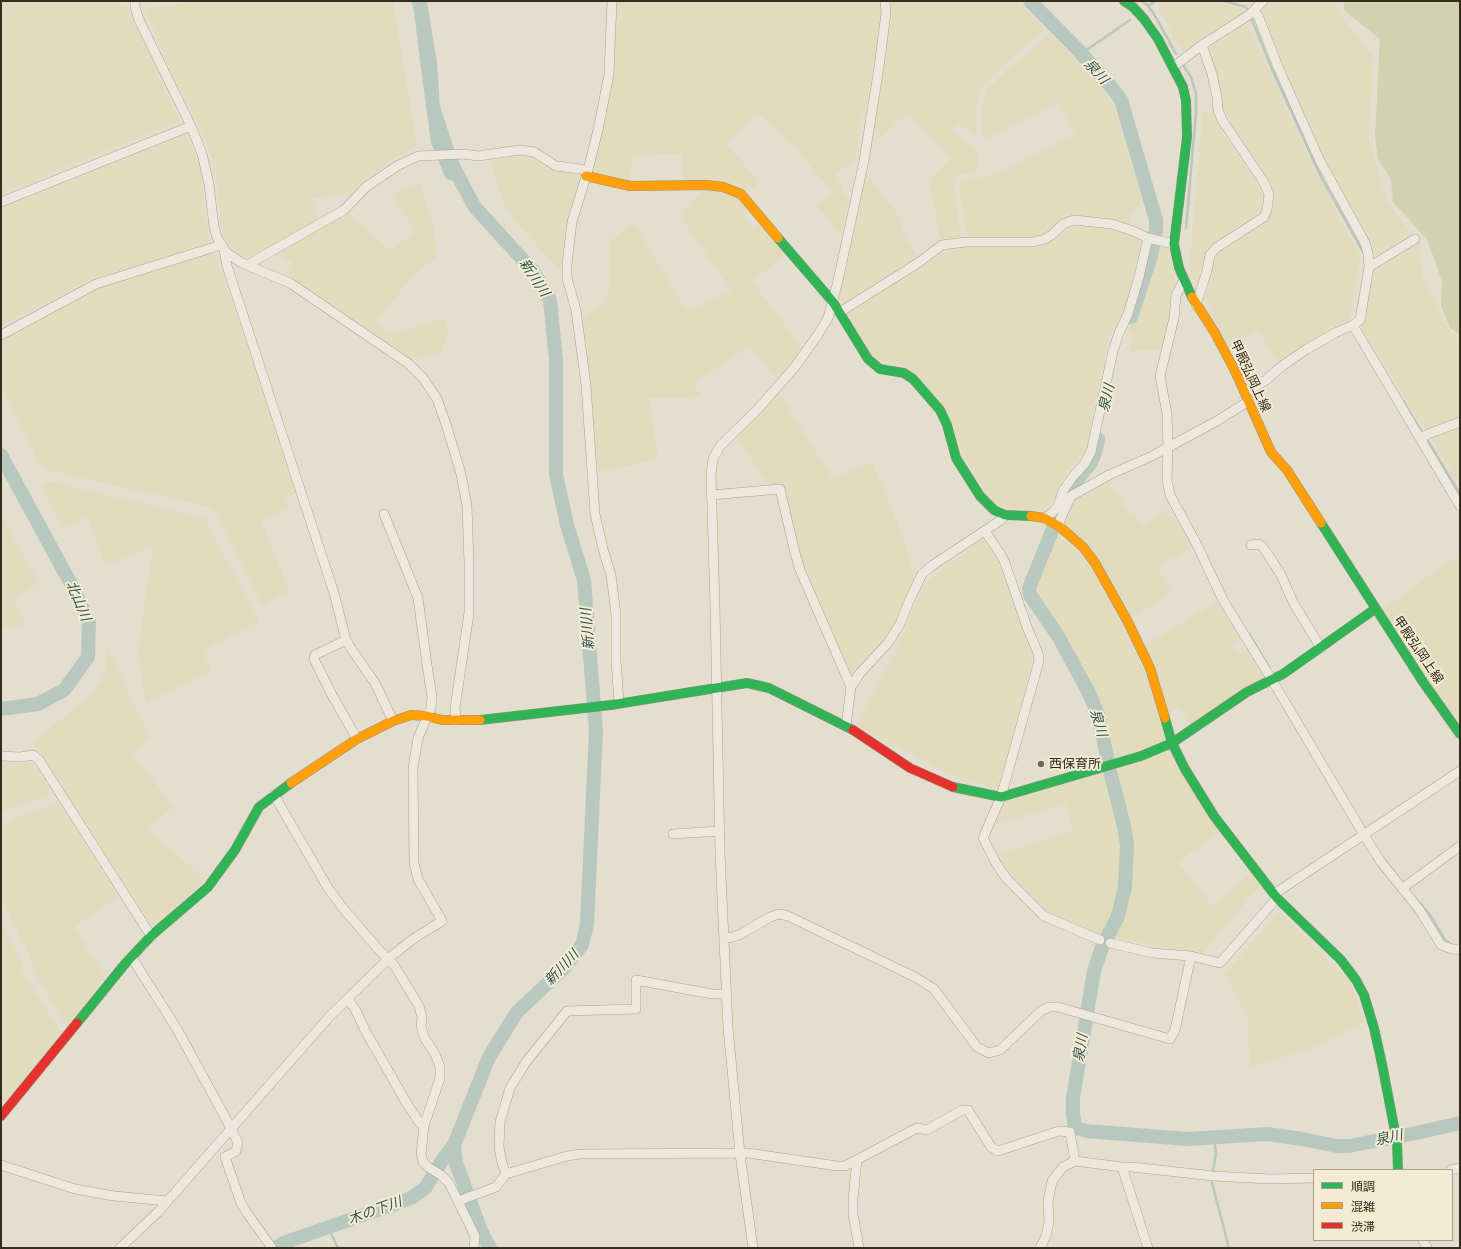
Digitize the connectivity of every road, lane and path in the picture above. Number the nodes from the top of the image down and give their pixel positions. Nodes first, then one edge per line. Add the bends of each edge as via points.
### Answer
1 (135, 1) edge
2 (612, 1) edge
3 (885, 1) edge
4 (1124, 1) edge
5 (1264, 1) edge
6 (1252, 12) junction
7 (1202, 45) junction
8 (1173, 66) junction
9 (191, 126) junction
10 (587, 173) junction
11 (1, 202) edge
12 (1153, 239) junction
13 (1415, 239) dead end
14 (1174, 244) junction
15 (223, 247) junction
16 (247, 265) junction
17 (1369, 267) junction
18 (1184, 280) junction
19 (833, 302) junction
20 (1196, 305) junction
21 (840, 312) junction
22 (1356, 323) junction
23 (1, 334) edge
24 (1247, 397) junction
25 (1460, 422) edge
26 (1425, 436) junction
27 (1171, 445) junction
28 (711, 495) junction
29 (1460, 506) edge
30 (384, 514) dead end
31 (1005, 515) junction
32 (1053, 523) junction
33 (985, 531) junction
34 (1251, 546) dead end
35 (1375, 609) junction
36 (346, 640) junction
37 (1321, 648) junction
38 (1276, 677) junction
39 (716, 687) junction
40 (851, 687) junction
41 (615, 704) junction
42 (428, 716) junction
43 (456, 720) junction
44 (393, 721) junction
45 (846, 726) junction
46 (1460, 734) edge
47 (357, 738) junction
48 (1172, 743) junction
49 (1, 756) edge
50 (1460, 771) edge
51 (274, 795) junction
52 (1001, 797) junction
53 (720, 831) junction
54 (1367, 833) junction
55 (673, 834) dead end
56 (1460, 846) edge
57 (1406, 886) junction
58 (1275, 896) junction
59 (151, 936) junction
60 (724, 938) junction
61 (1100, 940) dead end
62 (1110, 943) dead end
63 (1460, 949) edge
64 (1190, 956) junction
65 (1460, 956) edge
66 (132, 958) junction
67 (388, 959) junction
68 (727, 994) junction
69 (348, 999) junction
70 (1, 1116) edge
71 (424, 1126) junction
72 (231, 1128) junction
73 (740, 1154) junction
74 (857, 1160) junction
75 (1075, 1162) junction
76 (1, 1165) edge
77 (1122, 1168) junction
78 (1398, 1169) edge
79 (506, 1174) junction
80 (1313, 1178) edge
81 (460, 1200) junction
82 (167, 1201) junction
83 (272, 1247) edge
84 (120, 1248) edge
85 (474, 1248) edge
86 (753, 1248) edge
87 (859, 1248) edge
88 (1040, 1248) edge
89 (1148, 1248) edge

1 - 9 street via 139,20
2 - 10 street via 609,74
3 - 19 street via 886,14 864,161
4 - 8 street, 甲殿弘岡上線 via 1144,18
5 - 6 street
6 - 7 street
6 - 17 street via 1259,18 1319,160 1365,243
7 - 8 street
7 - 20 street via 1212,74 1218,110 1263,181 1268,194 1268,210 1264,218 1216,248 1210,255
8 - 14 street, 甲殿弘岡上線 via 1183,87 1187,116 1187,137
9 - 11 street
9 - 15 street via 207,171 214,227
10 - 16 street via 556,166 534,152 520,150 478,156 418,156 397,166 366,187 344,210
10 - 19 street via 630,186 712,186 741,194
10 - 41 street via 572,222 567,278 576,310 586,385 595,514 611,575 616,615
12 - 14 street
12 - 21 street via 1112,224 1074,220 1063,224 1045,239 1033,242 966,242 942,245
12 - 32 street via 1113,351 1091,452 1072,478 1052,513
13 - 17 street
14 - 18 street, 甲殿弘岡上線
15 - 16 street via 227,253
15 - 23 street via 96,284
15 - 36 street via 334,593
16 - 43 street via 290,283 409,364 423,378 437,399 459,467 467,506 470,613 455,708
17 - 22 street
18 - 20 street, 甲殿弘岡上線
18 - 27 street via 1176,295 1174,318 1160,376
19 - 21 street
19 - 28 street via 828,318 794,368 756,411 720,446 712,459
20 - 24 street, 甲殿弘岡上線 via 1215,332
21 - 31 street via 868,359 880,369 904,373 913,379 940,410 956,458 964,471 980,496 994,510
22 - 24 street via 1307,349 1282,366
22 - 26 street
24 - 27 street via 1215,422
24 - 35 street, 甲殿弘岡上線 via 1271,452 1287,470
25 - 26 street
26 - 29 street
27 - 32 street via 1109,474 1071,496 1060,520
27 - 38 street via 1167,480 1170,495 1197,544 1223,600
28 - 39 street
28 - 40 street via 780,489 800,570
30 - 42 street via 418,598 432,697
31 - 32 street via 1026,515
31 - 33 street via 1002,520
32 - 48 street via 1083,547 1095,563 1128,622 1150,668
33 - 40 street via 922,574 900,624 888,643 860,673
33 - 52 street via 1005,563 1039,661
34 - 37 street via 1262,546 1269,556
35 - 37 street
35 - 46 street, 甲殿弘岡上線
36 - 44 street via 375,684
36 - 47 street via 315,655 314,658
37 - 38 street
38 - 48 street via 1248,692
38 - 54 street
39 - 41 street
39 - 45 street via 756,684
39 - 53 street
40 - 45 street
41 - 43 street via 480,720
42 - 43 street
42 - 44 street via 411,715
42 - 67 street via 418,738 413,768 414,863 418,879 442,921
44 - 47 street
45 - 52 street via 910,768 951,787
47 - 51 street
48 - 52 street via 1141,756
48 - 58 street via 1214,816
49 - 59 street via 33,755 39,760
50 - 54 street
51 - 59 street via 259,807 235,850 208,887
51 - 67 street via 328,888
52 - 61 street via 982,838 1006,878 1044,916
53 - 55 street
53 - 60 street
54 - 57 street via 1381,862
54 - 58 street
56 - 57 street
57 - 63 street via 1441,945
58 - 64 street via 1220,963
58 - 78 street via 1341,960 1361,990 1374,1028 1396,1138
59 - 66 street
60 - 64 street via 741,934 770,917 779,914 788,916 915,977 934,989 977,1047 989,1053 1000,1050 1010,1043 1041,1011 1049,1007 1085,1014 1170,1040 1175,1030
60 - 68 street
62 - 64 street via 1152,952
63 - 65 street
66 - 70 street via 110,981
66 - 72 street via 177,1029
67 - 69 street
67 - 71 street via 419,1006 424,1038 440,1067 440,1078
68 - 73 street
68 - 79 street via 712,994 636,980 636,1009 567,1012 526,1062 510,1088 500,1122 499,1147
69 - 71 street via 406,1102
69 - 72 street
71 - 81 street via 421,1154 423,1162 449,1183
72 - 82 street
72 - 83 street via 238,1143 236,1151 225,1157 241,1203
73 - 74 street via 837,1166 845,1166
73 - 79 street via 580,1154
73 - 86 street
74 - 75 street via 917,1128 927,1130 962,1110 968,1110 991,1147 998,1150 1059,1132 1070,1132
74 - 87 street via 853,1214
75 - 77 street
75 - 88 street via 1062,1167 1052,1181 1048,1200 1049,1222
76 - 82 street via 74,1189
77 - 80 street via 1211,1176
77 - 89 street
79 - 81 street via 496,1187
81 - 85 street via 475,1236
82 - 84 street

